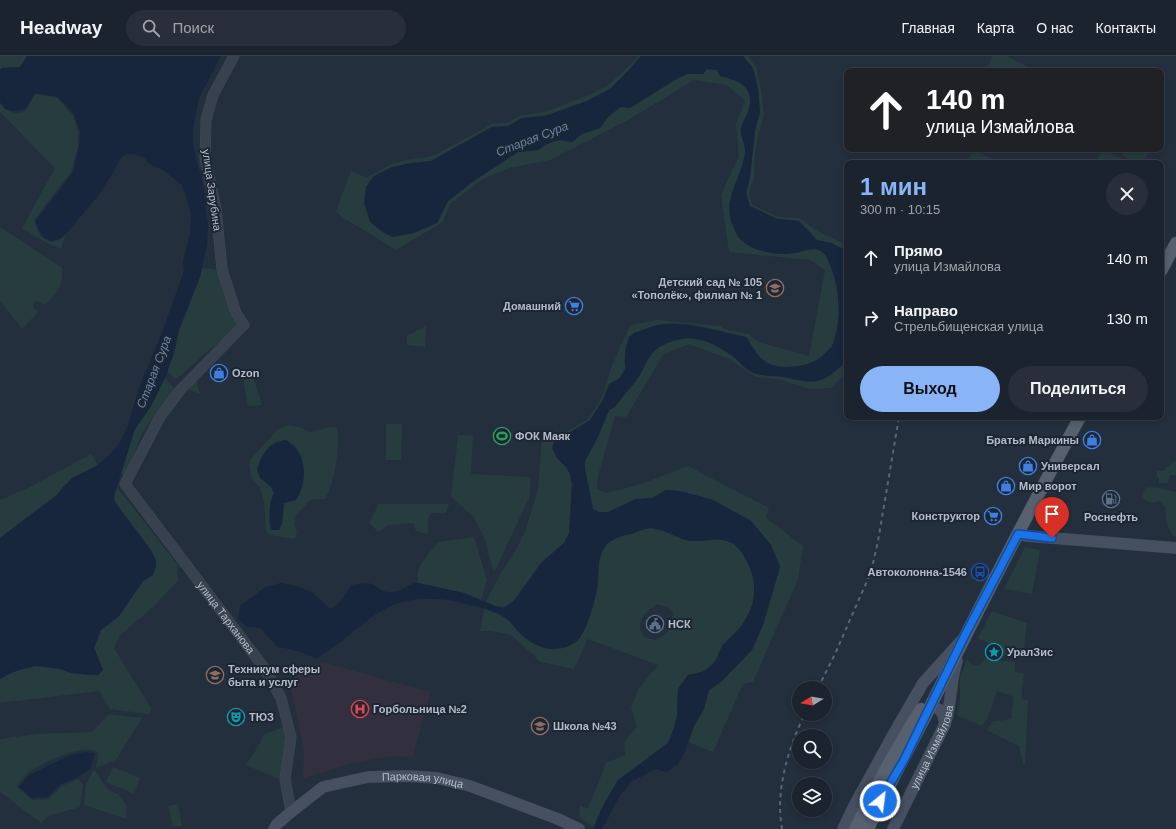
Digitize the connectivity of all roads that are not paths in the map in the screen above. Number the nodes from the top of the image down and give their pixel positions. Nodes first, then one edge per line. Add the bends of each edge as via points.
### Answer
1 (234, 56) edge
2 (1176, 243) edge
3 (1164, 265) edge
4 (1078, 420) edge
5 (125, 484) joint
6 (1018, 534) junction
7 (1176, 548) edge
8 (964, 637) junction
9 (954, 659) junction
10 (923, 683) junction
11 (933, 691) junction
12 (929, 709) junction
13 (944, 724) junction
14 (898, 757) junction
15 (291, 812) junction
16 (274, 829) edge
17 (579, 829) edge
18 (843, 829) edge
19 (855, 829) edge
20 (868, 829) edge
21 (893, 829) edge

1 - 5 street, улица Зарубина via 213,95 206,120 205,158 216,209 222,269 236,313 244,325 181,389 160,417
2 - 3 main road
4 - 6 main road, улица Измайлова
5 - 15 street, улица Тарханова via 265,669 281,698 291,737 285,779
6 - 7 main road
6 - 8 main road, улица Измайлова
8 - 9 main road, улица Измайлова
8 - 10 main road
8 - 13 main road, улица Измайлова via 953,672 948,714
9 - 11 main road
9 - 12 main road
10 - 11 main road via 932,682
10 - 18 main road
11 - 14 main road
12 - 13 main road via 934,707 940,710
12 - 14 main road
13 - 21 main road, улица Измайлова
14 - 19 main road via 870,797
14 - 20 main road
15 - 16 main road
15 - 17 main road, Парковая улица via 324,787 368,777 408,776 437,778 470,786

